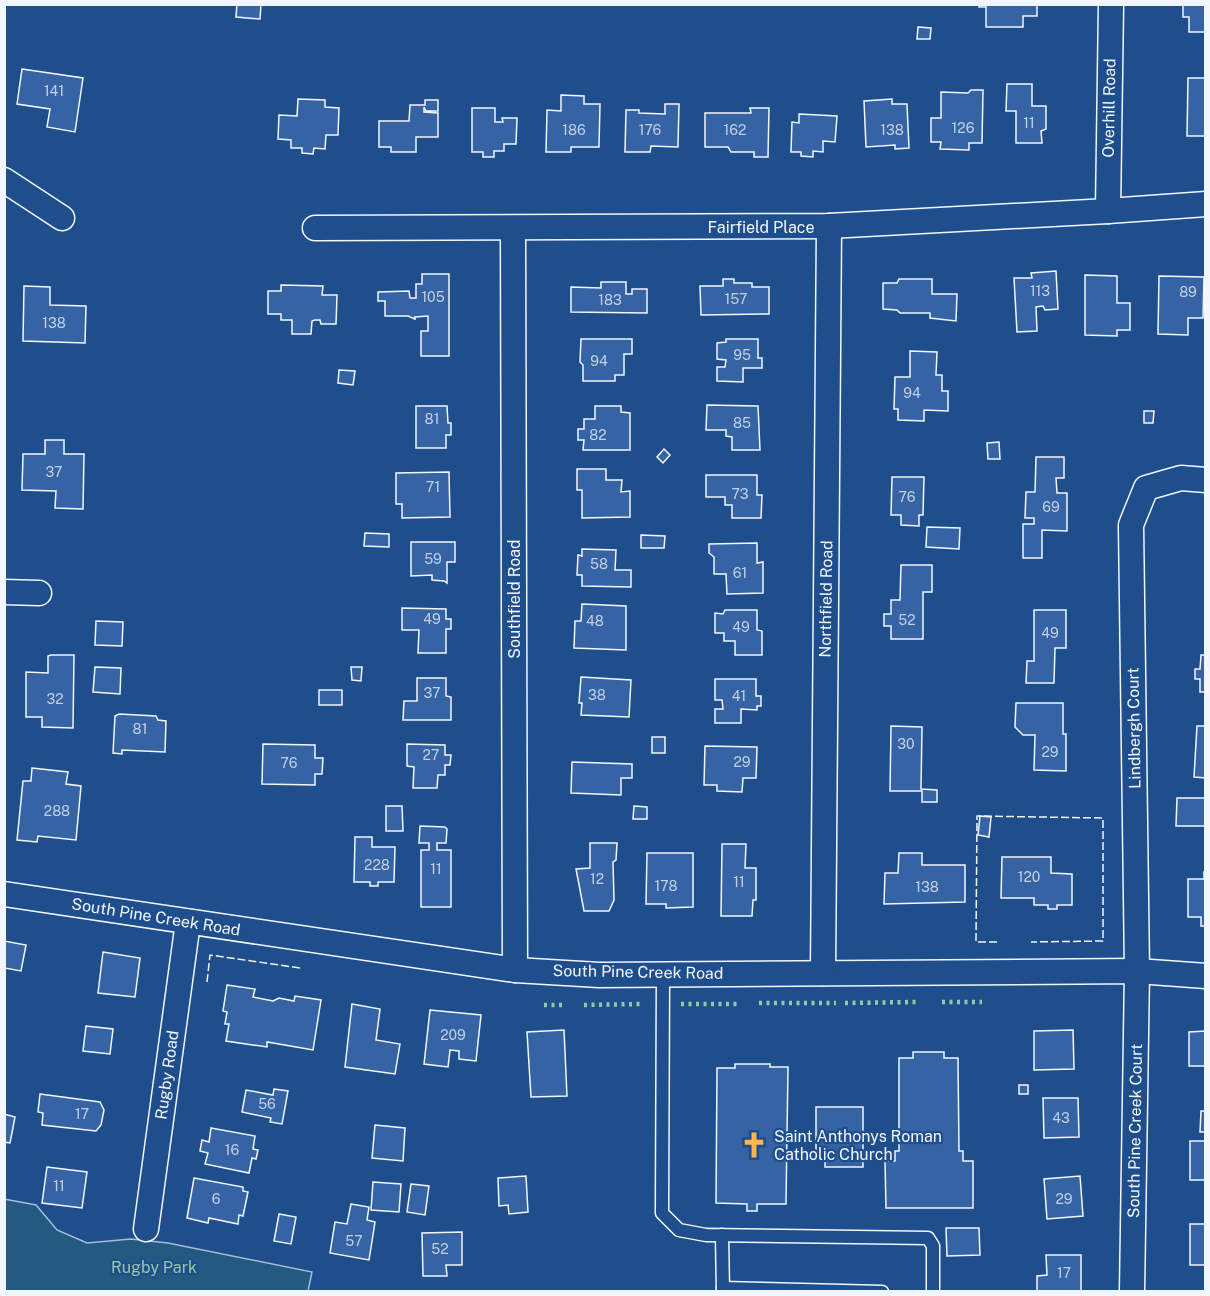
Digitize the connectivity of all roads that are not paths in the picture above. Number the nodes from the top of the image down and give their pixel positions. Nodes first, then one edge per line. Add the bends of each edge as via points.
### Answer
1 (1111, 4) edge
2 (4, 180) edge
3 (1206, 204) edge
4 (1108, 211) junction
5 (62, 218) dead end
6 (829, 226) junction
7 (315, 228) dead end
8 (513, 229) junction
9 (1206, 480) edge
10 (4, 592) edge
11 (39, 593) dead end
12 (4, 894) edge
13 (188, 922) junction
14 (515, 970) junction
15 (1137, 971) junction
16 (822, 973) junction
17 (663, 974) junction
18 (1206, 976) edge
19 (146, 1229) dead end
20 (722, 1235) junction
21 (723, 1290) edge
22 (882, 1292) edge
23 (933, 1292) edge
24 (1132, 1292) edge

1 - 4 street, Overhill Road
2 - 5 street
3 - 4 street, Fairfield Place
4 - 6 street, Fairfield Place
6 - 8 street, Fairfield Place
6 - 16 street, Northfield Road
7 - 8 street, Fairfield Place
8 - 14 street, Southfield Road
9 - 15 street, Lindbergh Court via 1181,478 1146,488 1131,525
10 - 11 street
12 - 13 street, South Pine Creek Road
13 - 14 street, South Pine Creek Road
13 - 19 street, Rugby Road
14 - 17 street, South Pine Creek Road
15 - 16 street, South Pine Creek Road
15 - 18 street, South Pine Creek Road
15 - 24 street, South Pine Creek Court
16 - 17 street, South Pine Creek Road
17 - 20 lane via 662,1213 679,1230
20 - 21 lane
20 - 23 lane via 928,1238 933,1246
21 - 22 lane

